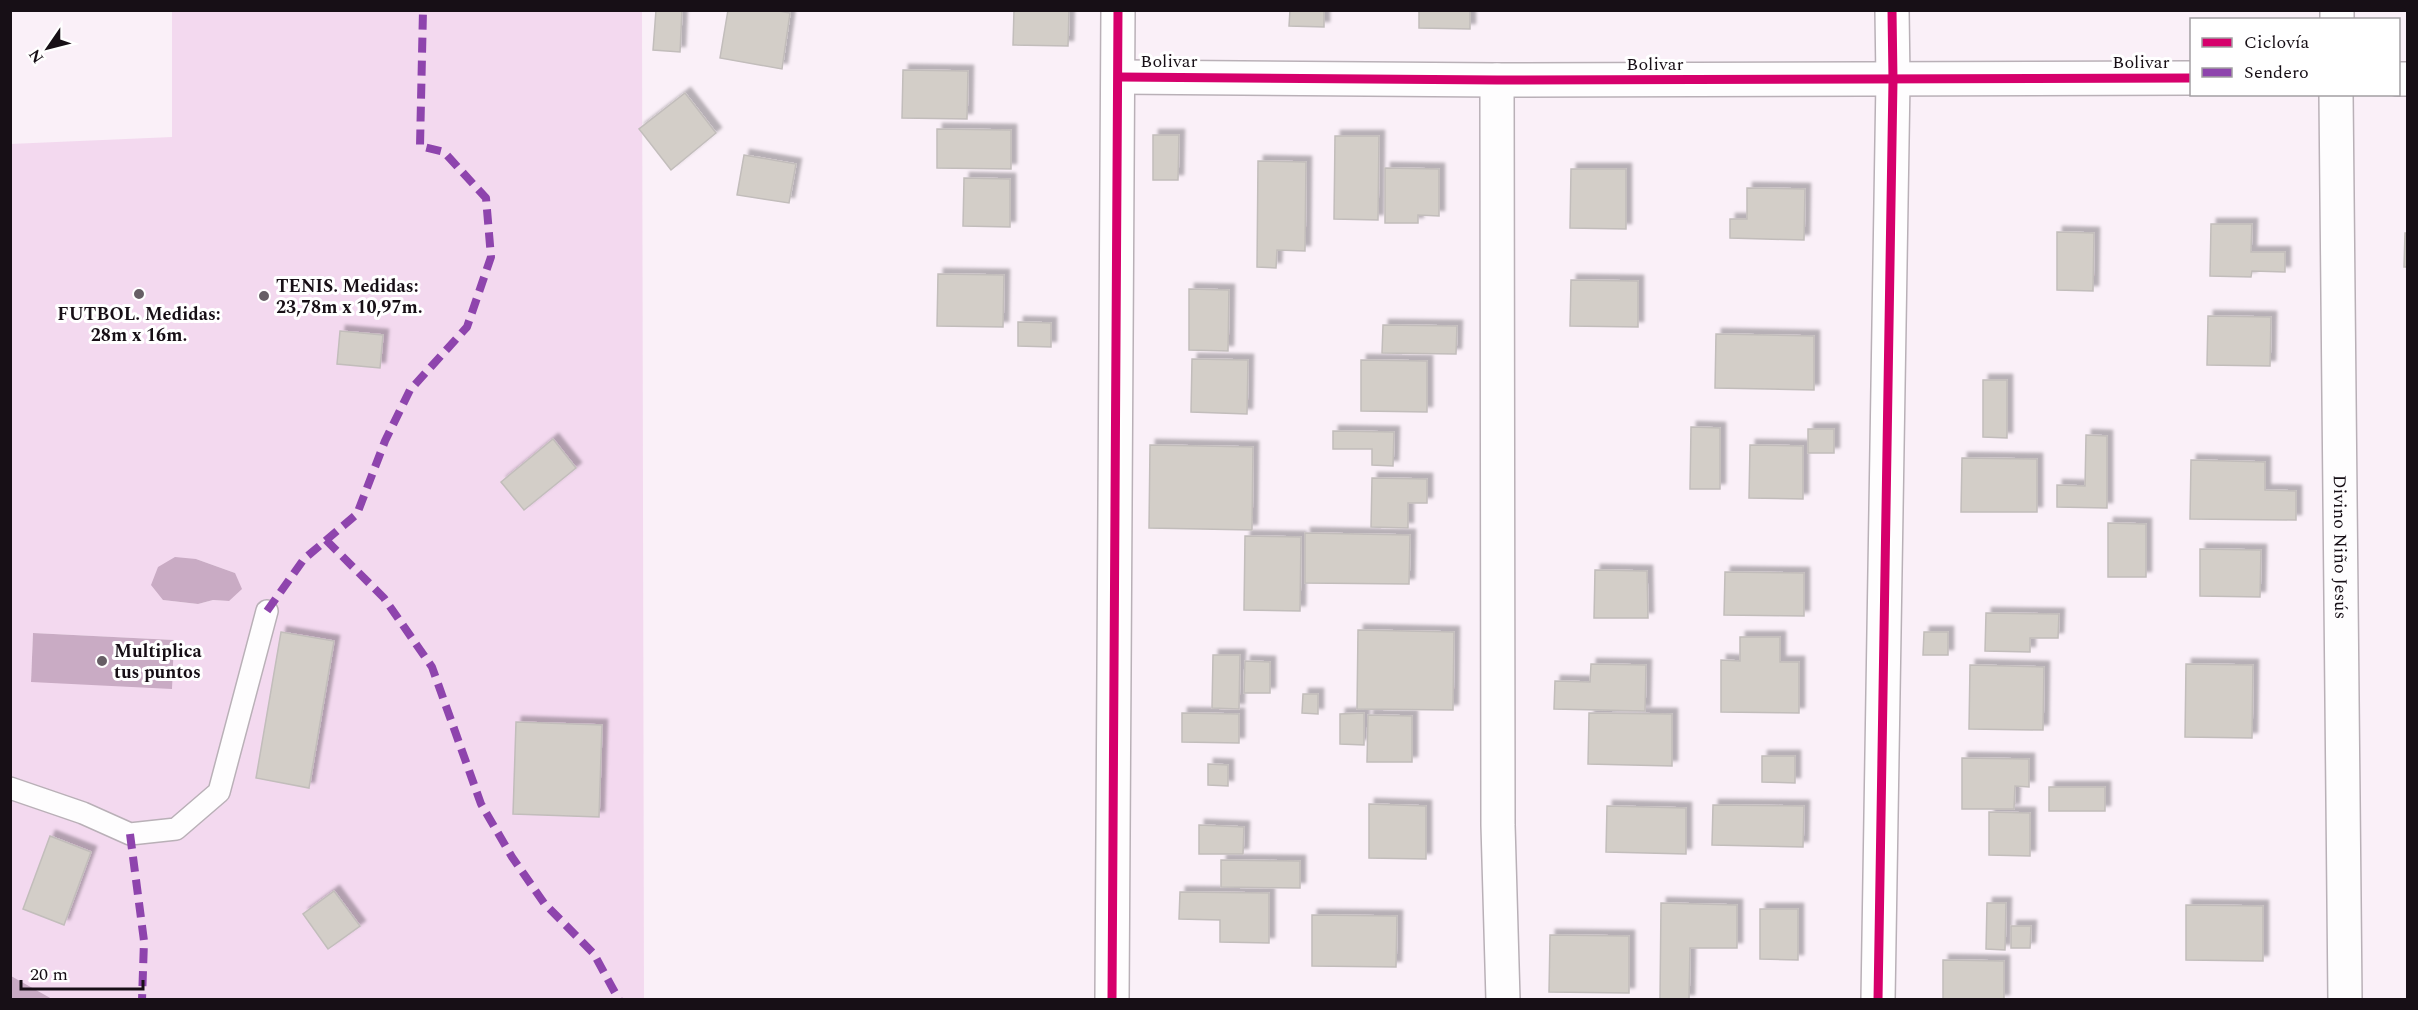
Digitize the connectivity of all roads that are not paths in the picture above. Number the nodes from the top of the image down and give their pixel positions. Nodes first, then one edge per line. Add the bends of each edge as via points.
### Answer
1 (1118, 10) edge
2 (1892, 10) edge
3 (1119, 77) junction
4 (2190, 78) edge
5 (1497, 80) junction
6 (1893, 80) junction
7 (2336, 96) edge
8 (267, 611) dead end
9 (10, 788) edge
10 (1112, 999) edge
11 (1503, 999) edge
12 (1878, 999) edge
13 (2346, 999) edge

1 - 3 street
2 - 6 street
3 - 5 street, Bolivar
3 - 10 street
4 - 6 street, Bolivar
5 - 6 street, Bolivar
5 - 11 street via 1498,813
6 - 12 street
7 - 13 street, Divino Niño Jesús
8 - 9 lane via 219,792 177,829 130,834

